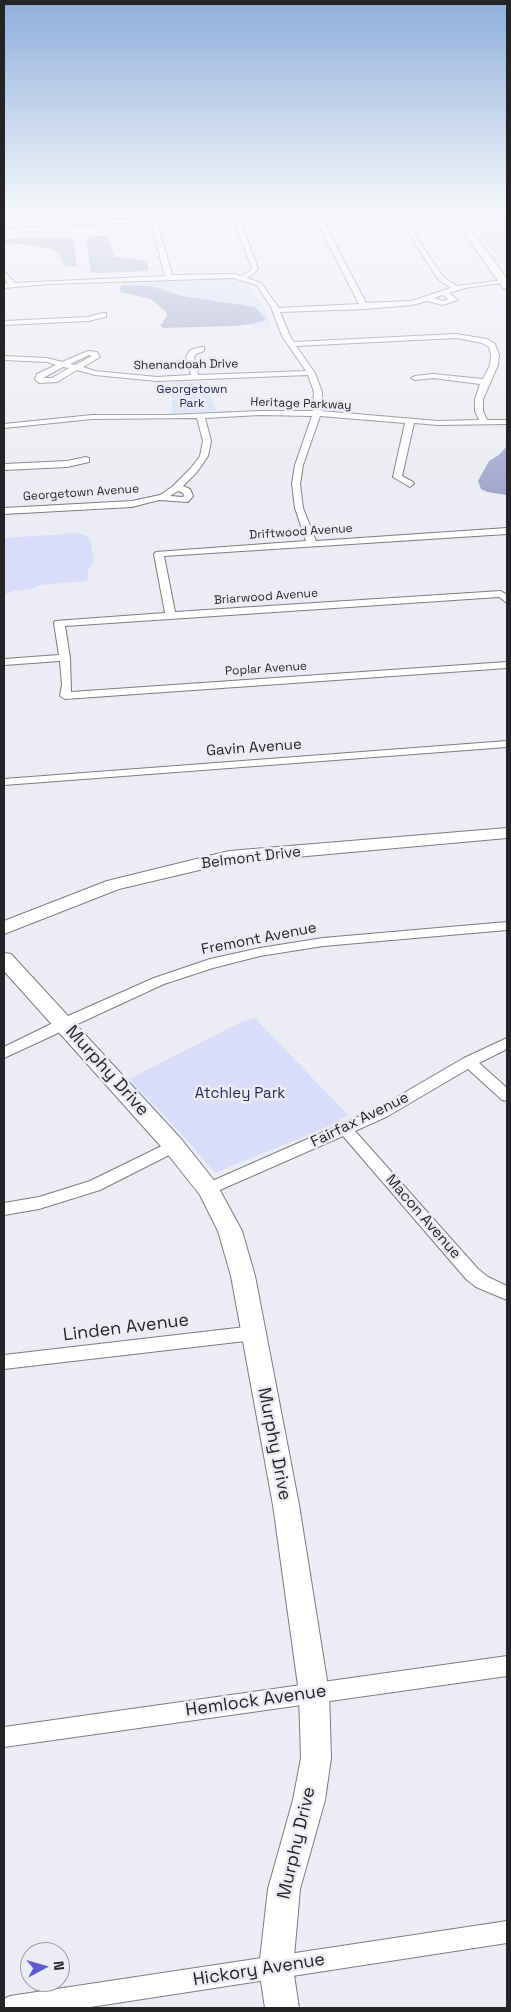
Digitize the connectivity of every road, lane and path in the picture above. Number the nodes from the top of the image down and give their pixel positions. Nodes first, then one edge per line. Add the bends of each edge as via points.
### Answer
1 (272, 303) edge
2 (362, 303) edge
3 (415, 303) edge
4 (364, 306) junction
5 (276, 310) junction
6 (103, 315) dead end
7 (4, 323) edge
8 (291, 344) junction
9 (200, 349) dead end
10 (4, 358) edge
11 (63, 364) junction
12 (78, 368) junction
13 (311, 373) junction
14 (195, 377) junction
15 (415, 378) dead end
16 (485, 382) junction
17 (317, 414) junction
18 (200, 416) junction
19 (410, 421) junction
20 (507, 422) edge
21 (484, 423) junction
22 (4, 426) edge
23 (86, 460) dead end
24 (4, 467) edge
25 (410, 484) dead end
26 (177, 487) junction
27 (160, 498) junction
28 (4, 511) edge
29 (507, 531) edge
30 (312, 544) junction
31 (507, 600) edge
32 (171, 616) junction
33 (65, 658) junction
34 (4, 662) edge
35 (507, 664) edge
36 (507, 744) edge
37 (4, 782) edge
38 (507, 833) edge
39 (507, 926) edge
40 (4, 928) edge
41 (4, 959) edge
42 (64, 1023) junction
43 (507, 1044) edge
44 (4, 1053) edge
45 (469, 1062) junction
46 (507, 1096) edge
47 (346, 1130) junction
48 (174, 1146) junction
49 (208, 1189) junction
50 (4, 1209) edge
51 (507, 1293) edge
52 (254, 1333) junction
53 (4, 1362) edge
54 (507, 1666) edge
55 (314, 1693) junction
56 (4, 1737) edge
57 (507, 1932) edge
58 (276, 1968) junction
59 (14, 2008) edge
60 (282, 2008) edge

1 - 5 street
2 - 4 street
3 - 4 street
4 - 5 street
5 - 8 street
6 - 7 street via 88,319
8 - 13 street
8 - 16 street via 456,336 475,338 489,343 495,355 494,365
9 - 14 street via 190,357
10 - 11 street, Shenandoah Drive
11 - 12 street, Shenandoah Drive
11 - 12 street via 81,355 96,355 95,359
11 - 12 street via 39,379 54,380
12 - 14 street, Shenandoah Drive via 133,378
13 - 14 street, Shenandoah Drive
13 - 17 street via 318,392
15 - 16 street via 433,376
16 - 21 street via 478,406
17 - 18 street, Heritage Parkway
17 - 19 street, Heritage Parkway
17 - 30 street via 299,465 296,484 299,508
18 - 22 street, Heritage Parkway via 92,417
18 - 26 street, Georgetown Avenue via 207,436 206,450 194,470
19 - 21 street, Heritage Parkway
19 - 25 street via 397,477
20 - 21 street, Heritage Parkway
23 - 24 street
26 - 27 street, Georgetown Avenue
26 - 27 street, Georgetown Avenue via 187,491 189,496 184,500
27 - 28 street, Georgetown Avenue via 132,504
29 - 30 street, Driftwood Avenue
30 - 32 street, Driftwood Avenue via 159,554
31 - 32 street, Briarwood Avenue via 501,594
32 - 33 street, Briarwood Avenue via 59,623
33 - 34 street
33 - 35 street, Poplar Avenue via 65,696
36 - 37 street, Gavin Avenue
38 - 40 street, Belmont Drive via 229,857 113,885
39 - 42 street, Fremont Avenue via 323,942 236,958 159,981
41 - 42 street, Murphy Drive
42 - 44 street, Fremont Avenue
42 - 48 street, Murphy Drive
43 - 45 street, Fairfax Avenue
45 - 46 street
45 - 47 street, Fairfax Avenue
47 - 49 street, Fairfax Avenue
47 - 51 street, Macon Avenue via 472,1274
48 - 49 street, Murphy Drive
48 - 50 street via 95,1186 39,1203
49 - 52 street, Murphy Drive via 230,1231 244,1276
52 - 53 street, Linden Avenue
52 - 55 street, Murphy Drive via 286,1505
54 - 55 street, Hemlock Avenue
55 - 56 street, Hemlock Avenue
55 - 58 street, Murphy Drive via 316,1758 284,1889
57 - 58 street, Hickory Avenue
58 - 59 street, Hickory Avenue
58 - 60 street, Murphy Drive

